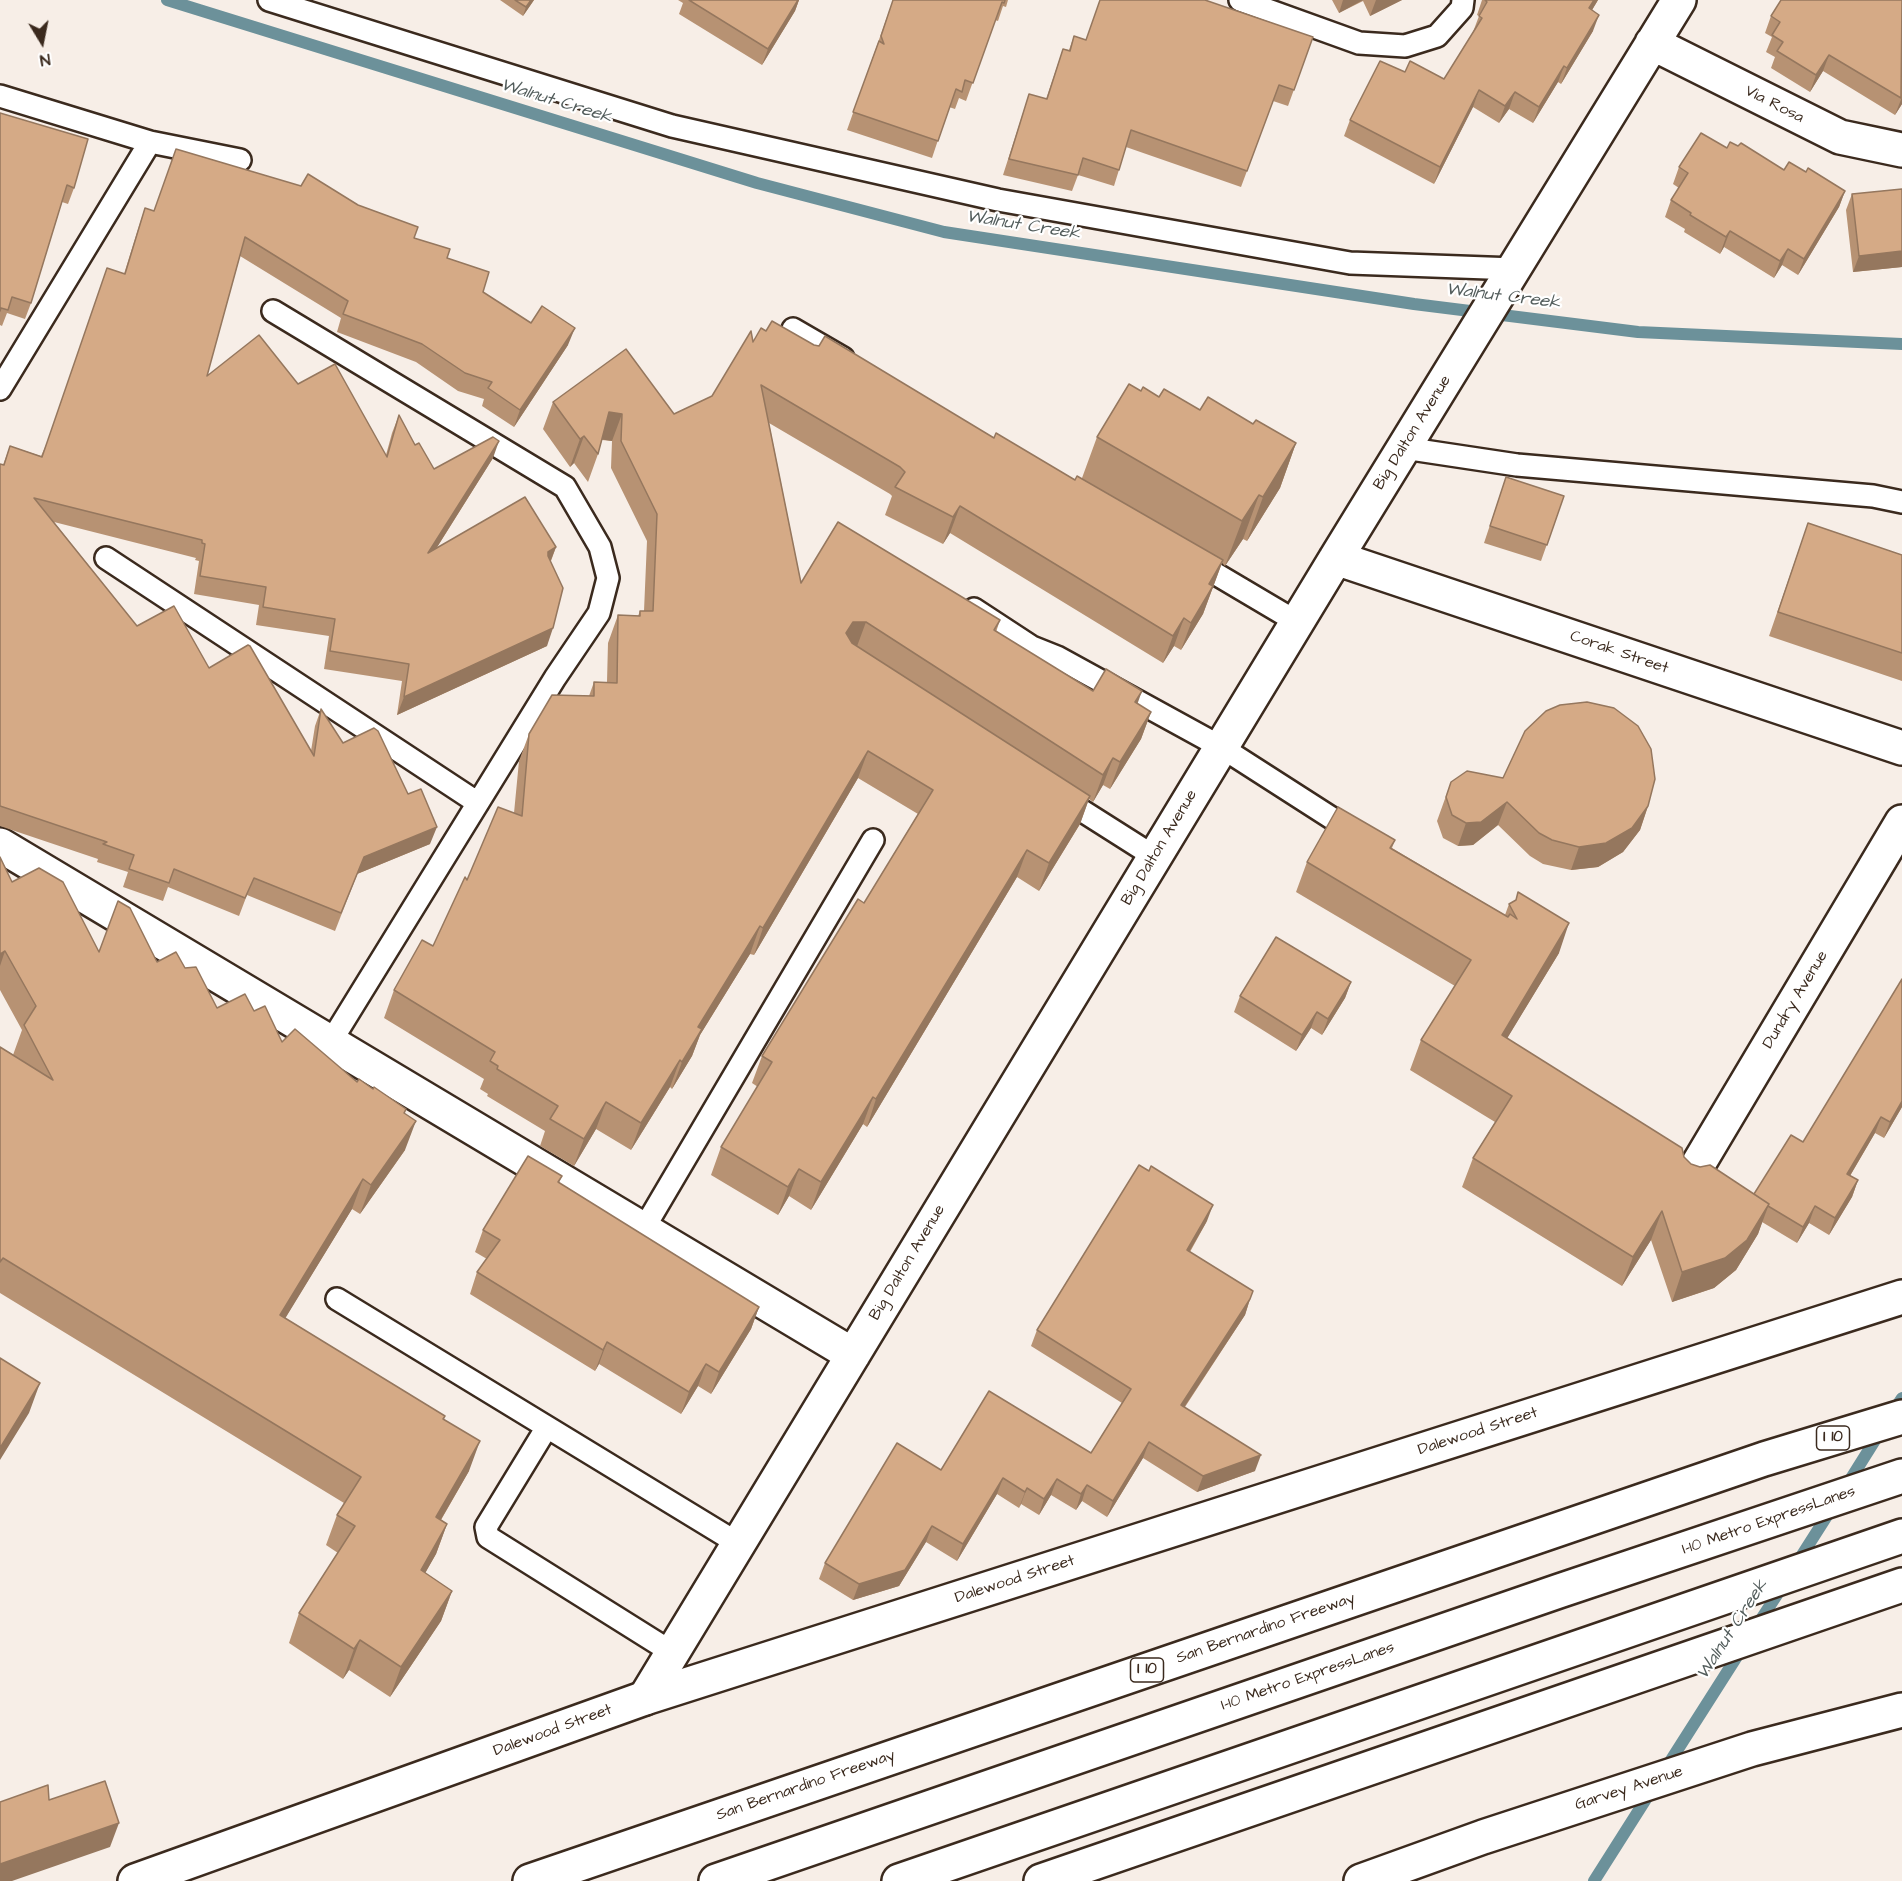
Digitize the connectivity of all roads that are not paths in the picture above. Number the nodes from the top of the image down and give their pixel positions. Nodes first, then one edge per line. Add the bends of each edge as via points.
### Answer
1 (269, 0) edge
2 (1240, 0) edge
3 (1463, 0) edge
4 (1679, 0) edge
5 (1652, 43) junction
6 (0, 96) edge
7 (150, 142) junction
8 (1902, 150) edge
9 (240, 160) dead end
10 (1511, 276) junction
11 (273, 311) dead end
12 (793, 328) dead end
13 (865, 371) edge
14 (0, 389) edge
15 (1404, 448) junction
16 (1902, 502) edge
17 (1177, 551) edge
18 (106, 558) dead end
19 (1336, 558) junction
20 (952, 595) edge
21 (1297, 622) junction
22 (1221, 747) junction
23 (1902, 748) edge
24 (1042, 785) edge
25 (478, 803) junction
26 (1902, 822) edge
27 (873, 840) dead end
28 (1368, 841) edge
29 (0, 845) edge
30 (1155, 857) junction
31 (330, 1043) junction
32 (1690, 1178) edge
33 (643, 1230) junction
34 (1902, 1297) edge
35 (337, 1299) dead end
36 (853, 1355) junction
37 (1902, 1417) edge
38 (547, 1427) junction
39 (1902, 1476) edge
40 (1892, 1539) edge
41 (739, 1544) junction
42 (1902, 1585) edge
43 (673, 1653) junction
44 (645, 1698) junction
45 (1902, 1710) edge
46 (135, 1881) edge
47 (530, 1881) edge
48 (716, 1881) edge
49 (899, 1881) edge
50 (1041, 1881) edge
51 (1361, 1881) edge

1 - 10 lane via 672,126 998,200 1350,263
2 - 3 lane via 1359,43 1405,46 1437,36 1462,8
4 - 5 main road, Big Dalton Avenue
5 - 8 main road, Via Rosa via 1840,137
5 - 10 main road, Big Dalton Avenue
6 - 7 lane
7 - 9 lane
7 - 14 lane
10 - 15 main road, Big Dalton Avenue
11 - 25 lane via 565,488 600,547 608,578 599,613
12 - 13 lane
15 - 16 lane via 1517,465 1873,496
15 - 19 main road, Big Dalton Avenue
17 - 21 lane
18 - 25 lane
19 - 21 main road, Big Dalton Avenue
19 - 23 main road, Corak Street
20 - 22 lane via 1032,647
21 - 22 main road, Big Dalton Avenue
22 - 28 lane
22 - 30 main road, Big Dalton Avenue
24 - 30 lane
25 - 31 lane
26 - 32 main road, Dundry Avenue
27 - 33 lane
29 - 31 main road
30 - 36 main road, Big Dalton Avenue
31 - 33 main road
33 - 36 main road
34 - 44 main road, Dalewood Street
35 - 38 lane
36 - 41 main road, Big Dalton Avenue
37 - 47 main road, San Bernardino Freeway / I 10 via 1764,1460
38 - 41 lane
38 - 43 lane via 486,1527 488,1537
39 - 48 main road, I-10 Metro ExpressLanes
40 - 49 main road
41 - 43 main road, Big Dalton Avenue
42 - 50 main road
43 - 44 main road, Big Dalton Avenue
44 - 46 main road, Dalewood Street
45 - 51 main road, Garvey Avenue via 1752,1749

